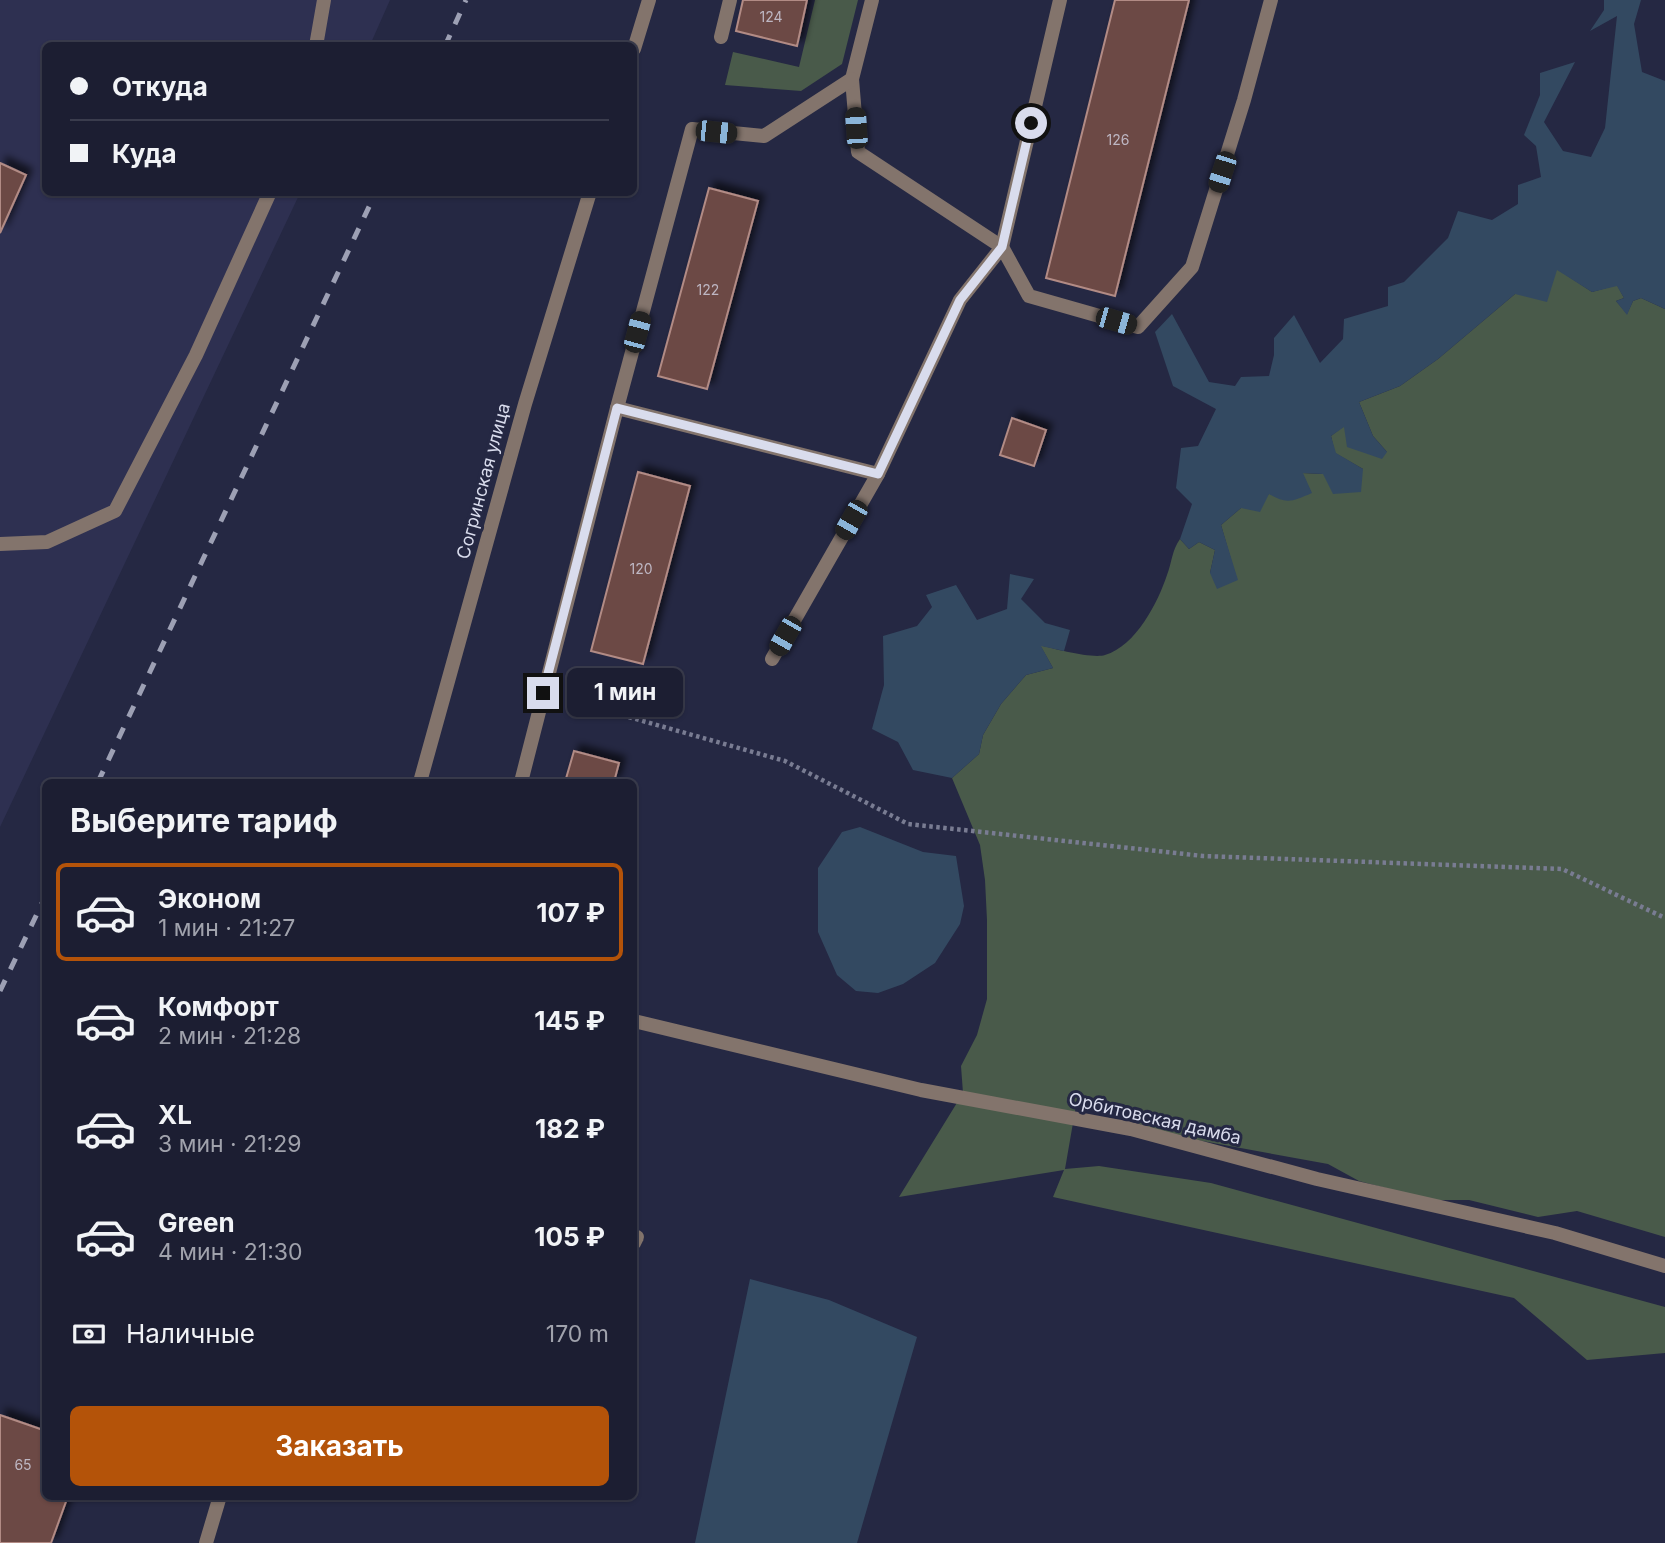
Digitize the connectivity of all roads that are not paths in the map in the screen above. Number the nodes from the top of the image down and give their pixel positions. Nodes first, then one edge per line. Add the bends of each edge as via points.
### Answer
1 (324, 0) edge
2 (649, 0) edge
3 (730, 0) edge
4 (872, 0) edge
5 (1060, 0) edge
6 (1271, 0) edge
7 (721, 37) dead end
8 (317, 42) edge
9 (636, 42) edge
10 (852, 79) junction
11 (268, 196) edge
12 (589, 196) edge
13 (1002, 247) junction
14 (617, 408) junction
15 (878, 474) junction
16 (0, 544) edge
17 (772, 659) dead end
18 (421, 779) edge
19 (522, 779) edge
20 (637, 1022) edge
21 (1665, 1266) edge
22 (219, 1500) edge
23 (206, 1543) edge

1 - 8 street
2 - 9 street
3 - 7 street
4 - 10 street
5 - 13 street
6 - 13 street via 1192,267 1138,327 1029,296
10 - 13 street via 858,152
10 - 14 street via 764,136 692,129
11 - 16 street via 196,355 115,511 47,542
12 - 18 street, Согринская улица via 525,404
13 - 15 street via 960,300
14 - 15 street
14 - 19 street
15 - 17 street
20 - 21 street, Орбитовская дамба via 921,1090 1131,1129 1317,1179 1555,1233
22 - 23 street

